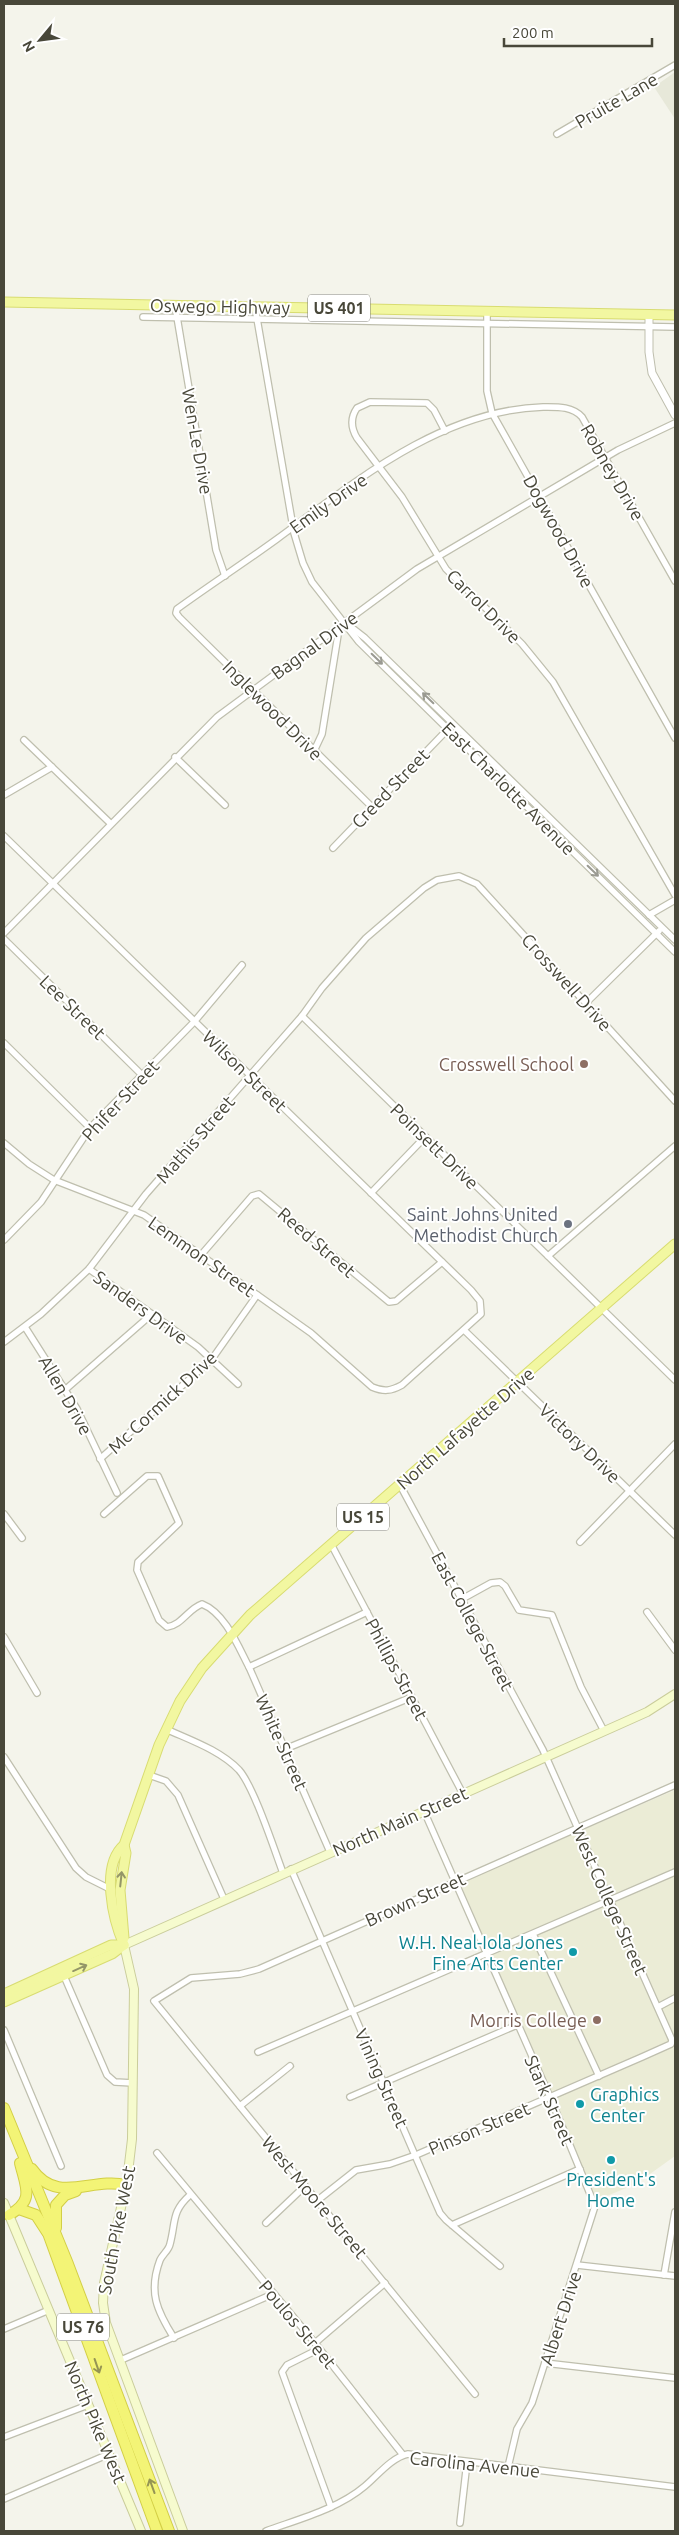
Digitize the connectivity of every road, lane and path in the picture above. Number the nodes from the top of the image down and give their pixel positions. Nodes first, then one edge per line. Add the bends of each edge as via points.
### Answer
1 (675, 65) edge
2 (557, 134) dead end
3 (4, 302) edge
4 (175, 305) junction
5 (255, 307) junction
6 (487, 311) junction
7 (649, 314) junction
8 (675, 315) edge
9 (143, 317) dead end
10 (177, 318) junction
11 (257, 320) junction
12 (487, 323) junction
13 (649, 327) junction
14 (675, 328) edge
15 (492, 413) junction
16 (675, 415) edge
17 (675, 423) edge
18 (445, 431) junction
19 (605, 458) junction
20 (380, 467) junction
21 (539, 496) junction
22 (293, 528) junction
23 (437, 556) junction
24 (225, 576) junction
25 (675, 581) edge
26 (176, 613) joint
27 (345, 622) junction
28 (253, 690) junction
29 (448, 729) junction
30 (675, 738) edge
31 (24, 740) dead end
32 (314, 751) junction
33 (175, 757) junction
34 (52, 767) junction
35 (4, 795) edge
36 (225, 805) dead end
37 (372, 807) junction
38 (110, 823) junction
39 (4, 836) edge
40 (333, 848) dead end
41 (451, 876) joint
42 (52, 883) junction
43 (675, 895) edge
44 (675, 900) edge
45 (649, 915) junction
46 (662, 927) junction
47 (4, 933) edge
48 (656, 933) junction
49 (4, 939) edge
50 (675, 940) edge
51 (675, 952) edge
52 (242, 965) dead end
53 (586, 1003) junction
54 (302, 1016) junction
55 (194, 1022) junction
56 (4, 1043) edge
57 (142, 1075) junction
58 (249, 1076) junction
59 (675, 1101) edge
60 (90, 1128) junction
61 (425, 1137) junction
62 (4, 1143) edge
63 (675, 1146) edge
64 (54, 1180) junction
65 (371, 1193) junction
66 (134, 1211) junction
67 (4, 1240) edge
68 (675, 1244) edge
69 (201, 1255) junction
70 (548, 1256) junction
71 (442, 1262) junction
72 (88, 1269) junction
73 (257, 1295) junction
74 (601, 1308) junction
75 (152, 1314) junction
76 (25, 1327) junction
77 (464, 1330) junction
78 (4, 1342) edge
79 (212, 1359) junction
80 (675, 1380) edge
81 (517, 1382) junction
82 (238, 1384) dead end
83 (66, 1389) junction
84 (675, 1444) edge
85 (100, 1459) junction
86 (400, 1485) junction
87 (630, 1491) junction
88 (117, 1492) dead end
89 (4, 1514) edge
90 (104, 1514) dead end
91 (675, 1535) edge
92 (22, 1538) dead end
93 (580, 1542) dead end
94 (332, 1544) junction
95 (462, 1599) junction
96 (368, 1612) junction
97 (647, 1612) dead end
98 (231, 1634) junction
99 (4, 1637) edge
100 (675, 1650) edge
101 (249, 1666) junction
102 (37, 1692) dead end
103 (675, 1694) edge
104 (412, 1697) junction
105 (166, 1729) junction
106 (604, 1731) junction
107 (285, 1749) junction
108 (4, 1757) edge
109 (547, 1757) junction
110 (149, 1775) junction
111 (675, 1785) edge
112 (463, 1794) junction
113 (424, 1811) junction
114 (578, 1827) junction
115 (121, 1847) junction
116 (330, 1852) junction
117 (291, 1869) junction
118 (675, 1872) edge
119 (283, 1873) junction
120 (455, 1882) junction
121 (110, 1889) junction
122 (224, 1899) junction
123 (610, 1901) junction
124 (533, 1934) junction
125 (321, 1940) junction
126 (124, 1945) junction
127 (486, 1954) junction
128 (64, 1976) junction
129 (4, 1994) edge
130 (675, 1998) edge
131 (154, 2001) joint
132 (4, 2002) edge
133 (658, 2008) junction
134 (352, 2011) junction
135 (517, 2025) junction
136 (4, 2030) edge
137 (671, 2044) joint
138 (258, 2052) dead end
139 (290, 2066) dead end
140 (599, 2076) junction
141 (133, 2083) junction
142 (384, 2083) junction
143 (550, 2097) junction
144 (350, 2098) dead end
145 (240, 2106) junction
146 (4, 2108) edge
147 (4, 2124) edge
148 (156, 2153) dead end
149 (416, 2155) junction
150 (22, 2160) junction
151 (61, 2166) dead end
152 (580, 2168) junction
153 (98, 2184) junction
154 (126, 2186) junction
155 (305, 2186) junction
156 (190, 2195) junction
157 (318, 2200) junction
158 (4, 2203) edge
159 (19, 2209) junction
160 (675, 2212) edge
161 (6, 2217) edge
162 (266, 2223) dead end
163 (452, 2225) junction
164 (54, 2237) junction
165 (577, 2265) junction
166 (500, 2266) dead end
167 (664, 2275) junction
168 (675, 2276) edge
169 (385, 2283) junction
170 (273, 2294) junction
171 (49, 2310) junction
172 (4, 2329) edge
173 (174, 2338) junction
174 (314, 2343) junction
175 (320, 2349) junction
176 (121, 2360) junction
177 (545, 2363) junction
178 (675, 2378) edge
179 (475, 2394) dead end
180 (88, 2405) junction
181 (4, 2436) edge
182 (109, 2454) junction
183 (404, 2455) junction
184 (466, 2462) junction
185 (508, 2467) junction
186 (675, 2487) edge
187 (4, 2500) edge
188 (331, 2507) junction
189 (460, 2523) dead end
190 (141, 2531) edge
191 (157, 2531) edge
192 (169, 2531) edge
193 (183, 2531) edge
194 (266, 2531) edge

1 - 2 street, Pruite Lane
3 - 4 main road, Oswego Highway / US 401
4 - 5 main road, Oswego Highway / US 401
4 - 10 street, Wen-Le Drive
5 - 6 main road, Oswego Highway / US 401
5 - 11 street, East Charlotte Avenue
6 - 7 main road, Oswego Highway / US 401
6 - 12 street, Dogwood Drive
7 - 8 main road, Oswego Highway / US 401
7 - 13 street
9 - 10 street, Oswego Highway
10 - 11 street, Oswego Highway
10 - 24 street, Wen-Le Drive via 216,550
11 - 12 street, Oswego Highway
11 - 22 street, East Charlotte Avenue
12 - 13 street, Oswego Highway
12 - 15 street, Dogwood Drive via 487,391
13 - 14 street, Oswego Highway
13 - 16 street via 652,372
15 - 18 street, Emily Drive
15 - 19 street, Robney Drive via 533,408 571,409 582,417
15 - 21 street, Dogwood Drive
17 - 19 street, Bagnal Drive
18 - 20 street, Emily Drive
18 - 20 street, Carrol Drive via 427,403 362,405 353,414 353,430
19 - 21 street, Bagnal Drive
19 - 25 street, Robney Drive
20 - 22 street, Emily Drive
20 - 23 street, Carrol Drive
21 - 23 street, Bagnal Drive
21 - 30 street, Dogwood Drive
22 - 24 street, Emily Drive
22 - 27 street, East Charlotte Avenue via 310,578
23 - 27 street, Bagnal Drive
23 - 43 street, Carrol Drive via 554,682
24 - 26 street, Emily Drive via 177,608
26 - 28 street, Inglewood Drive
27 - 28 street, Bagnal Drive
27 -> 29 street, East Charlotte Avenue via 359,642
27 - 32 street via 338,634 322,734
45 -> 27 street, East Charlotte Avenue via 366,638
28 - 32 street, Inglewood Drive
28 - 33 street, Bagnal Drive via 207,724
29 - 37 street, Creed Street
29 -> 48 street, East Charlotte Avenue
31 - 34 street
32 - 37 street, Inglewood Drive
33 - 36 street
33 - 38 street, Bagnal Drive
34 - 35 street
34 - 38 street
37 - 40 street, Creed Street
38 - 42 street, Bagnal Drive
39 - 42 street, Wilson Street
41 - 53 street, Crosswell Drive via 477,884
41 - 54 street, Mathis Street via 424,888 366,938
42 - 47 street, Bagnal Drive
42 - 55 street, Wilson Street
44 - 45 street
45 - 46 street, East Charlotte Avenue
46 - 48 street
46 - 50 street, East Charlotte Avenue
48 - 51 street, East Charlotte Avenue
48 - 53 street
49 - 57 street, Lee Street
52 - 55 street, Phifer Street
53 - 59 street, Crosswell Drive
54 - 58 street, Mathis Street
54 - 61 street, Poinsett Drive
55 - 57 street, Phifer Street
55 - 58 street, Wilson Street
56 - 60 street
57 - 60 street, Phifer Street
58 - 65 street, Wilson Street
58 - 66 street, Mathis Street
60 - 64 street, Phifer Street
61 - 65 street
61 - 70 street, Poinsett Drive
62 - 64 street, Lemmon Street
63 - 70 street
64 - 66 street, Lemmon Street
64 - 67 street, Phifer Street via 36,1208
65 - 71 street, Wilson Street
66 - 69 street, Lemmon Street
66 - 72 street, Mathis Street
68 - 74 main road, North Lafayette Drive / US 15
69 - 71 street, Reed Street via 252,1196 259,1194 389,1302 399,1298
69 - 73 street, Lemmon Street
70 - 74 street, Poinsett Drive
71 - 77 street, Wilson Street via 479,1298 482,1308 479,1316
72 - 75 street, Sanders Drive
72 - 76 street, Mathis Street
73 - 77 street, Lemmon Street via 318,1338 372,1387 387,1391 402,1385
73 - 79 street, Mc Cormick Drive
74 - 80 street, Poinsett Drive
74 - 81 main road, North Lafayette Drive / US 15
75 - 79 street, Sanders Drive
75 - 83 street
76 - 78 street, Mathis Street
76 - 83 street, Allen Drive
77 - 81 street, Victory Drive
79 - 82 street, Sanders Drive
79 - 85 street, Mc Cormick Drive
81 - 86 main road, North Lafayette Drive / US 15
81 - 87 street, Victory Drive
83 - 85 street, Allen Drive
84 - 87 street
85 - 88 street, Allen Drive
86 - 94 main road, North Lafayette Drive / US 15
86 - 95 street, East College Street
87 - 91 street, Victory Drive
87 - 93 street
89 - 92 street
90 - 98 street, White Street via 147,1476 158,1476 179,1523 138,1562 137,1570 159,1620 167,1628 174,1626 202,1604 216,1613
94 - 96 street, Phillips Street
94 - 98 main road, North Lafayette Drive / US 15
95 - 106 street via 491,1583 500,1582 518,1610 552,1615 581,1687
95 - 109 street, East College Street
96 - 101 street
96 - 104 street, Phillips Street
97 - 100 street
98 - 101 street, White Street
98 - 105 main road, North Lafayette Drive / US 15 via 192,1681
99 - 102 street
101 - 107 street, White Street
103 - 106 main road, North Main Street via 647,1712
104 - 107 street
104 - 112 street, Phillips Street
105 - 110 main road, North Lafayette Drive / US 15
105 - 119 street via 206,1747 238,1769 248,1785
106 - 109 main road, North Main Street
107 - 116 street, White Street
108 - 121 street via 76,1868
109 - 112 main road, North Main Street
109 - 114 street, West College Street
110 - 115 main road, North Lafayette Drive / US 15
110 - 122 street via 166,1781 175,1790
111 - 114 street, Brown Street
112 - 113 main road, North Main Street
113 - 116 main road, North Main Street
113 - 120 street, Stark Street
114 - 120 street, Brown Street
114 - 123 street, West College Street
115 - 121 main road, North Lafayette Drive
126 -> 115 main road via 120,1890 126,1853
116 - 117 main road, North Main Street
117 - 119 main road, North Main Street
117 - 125 street, Vining Street
118 - 123 street
119 - 122 main road, North Main Street
120 - 125 street, Brown Street
120 - 127 street, Stark Street
121 - 126 main road, North Lafayette Drive via 115,1924
122 - 126 main road, North Main Street
123 - 124 street
123 - 133 street, West College Street
124 - 127 street
124 - 140 street
125 - 131 street, Brown Street via 248,1973 186,1980
125 - 134 street, Vining Street
128 -> 126 main road
126 - 129 main road via 111,1945
126 - 141 main road, South Pike West via 134,1989
127 - 134 street
127 - 135 street, Stark Street
128 - 132 main road
128 - 141 street via 107,2075 115,2082
130 - 133 street
131 - 145 street, West Moore Street
133 - 137 street, West College Street
134 - 138 street
134 - 142 street, Vining Street
135 - 142 street
135 - 143 street, Stark Street
136 - 151 street
137 - 140 street, Pinson Street
139 - 145 street
140 - 143 street, Pinson Street
141 - 154 main road, South Pike West via 132,2140
142 - 144 street
142 - 149 street, Vining Street
143 - 149 street, Pinson Street
143 - 152 street, Stark Street
145 - 155 street, West Moore Street
146 - 150 highway, US 76
147 - 150 highway, US 76
148 - 156 street, Poulos Street
149 - 157 street, Pinson Street via 356,2170
149 - 163 street, Vining Street via 440,2213
150 - 153 highway via 53,2187
150 - 159 highway via 27,2197
150 - 164 highway, US 76
152 - 163 street
152 - 165 street, Albert Drive via 595,2206
153 - 154 highway
153 - 164 highway via 65,2195 56,2205
154 - 176 main road, South Pike West via 104,2283 103,2303 106,2323
155 - 157 street, West Moore Street
155 - 162 street
156 - 170 street, Poulos Street
156 - 173 street via 175,2213 170,2245 160,2263 154,2296
157 - 169 street, West Moore Street
158 - 161 main road, North Pike West
159 - 161 highway
159 - 164 highway via 36,2214
160 - 167 street
161 - 171 main road, North Pike West
163 - 166 street, Vining Street
164 -> 191 highway, US 76
192 -> 164 highway, US 76
165 - 167 street
165 - 177 street, Albert Drive
167 - 168 street
169 - 174 street
169 - 179 street, West Moore Street
170 - 173 street
170 - 174 street, Poulos Street
171 - 172 street
171 - 180 main road, North Pike West
173 - 176 street
174 - 175 street, Poulos Street
175 - 183 street, Poulos Street
175 - 188 street via 287,2365 282,2372
176 - 193 main road, South Pike West
177 - 178 street
177 - 185 street, Albert Drive via 530,2409 517,2429
180 - 181 street
180 - 182 main road, North Pike West
182 - 187 street
182 - 190 main road, North Pike West
183 - 184 street, Carolina Avenue
183 - 188 street, Carolina Avenue via 351,2497
184 - 185 street, Carolina Avenue
184 - 189 street
185 - 186 street, Carolina Avenue
188 - 194 street, Carolina Avenue

